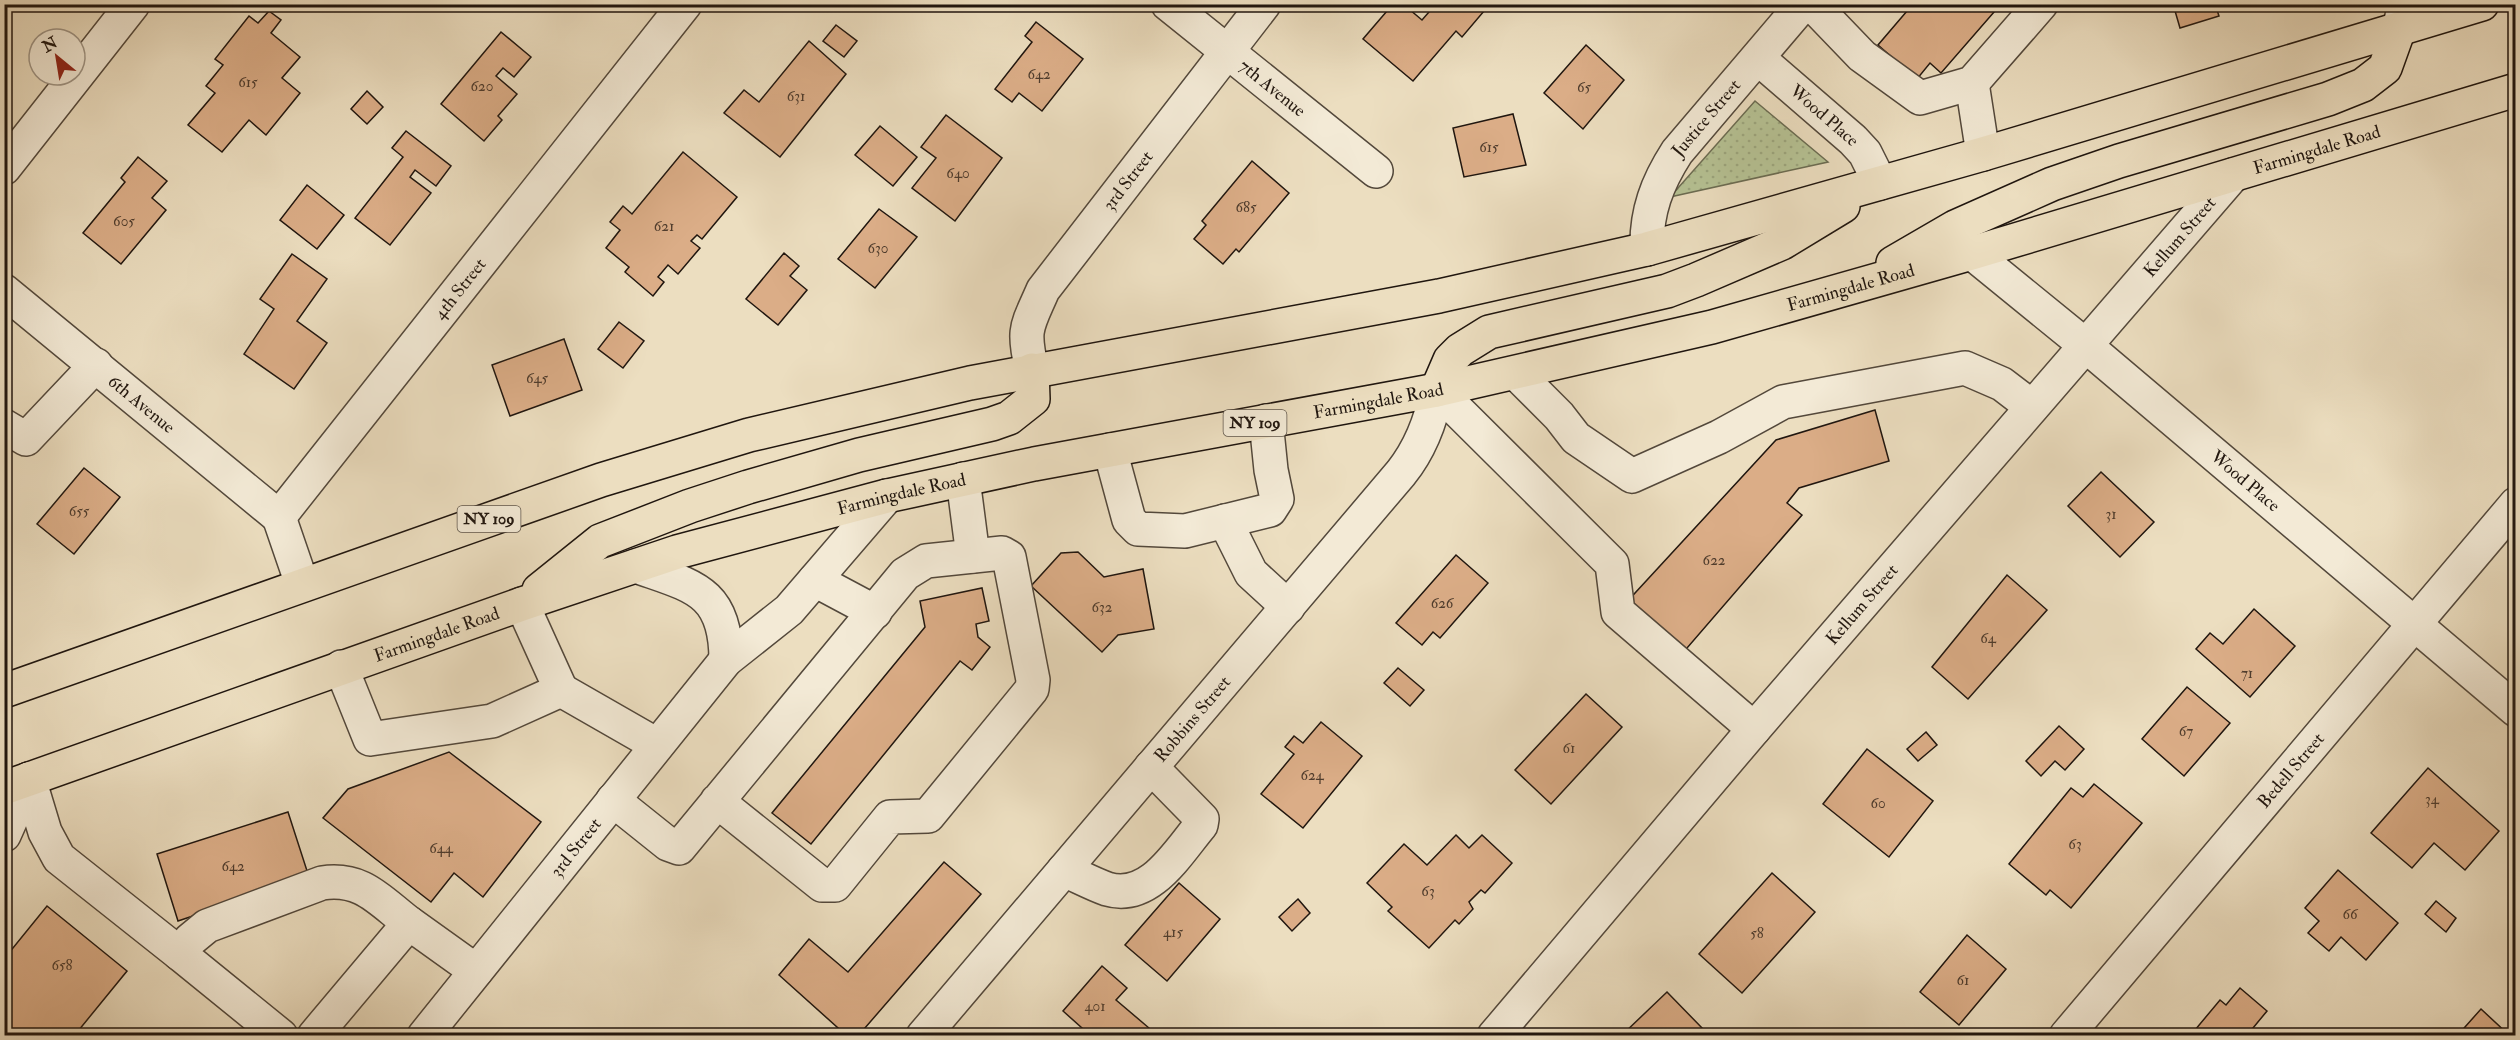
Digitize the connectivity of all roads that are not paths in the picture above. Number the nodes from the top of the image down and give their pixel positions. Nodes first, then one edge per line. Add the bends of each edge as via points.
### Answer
1 (133, 4) edge
2 (685, 4) edge
3 (1168, 4) edge
4 (1264, 4) edge
5 (1803, 4) edge
6 (1812, 4) edge
7 (2041, 4) edge
8 (2482, 4) edge
9 (2402, 17) edge
10 (1227, 51) junction
11 (1758, 58) junction
12 (1972, 83) junction
13 (2516, 90) edge
14 (1983, 154) junction
15 (4, 168) edge
16 (1376, 171) dead end
17 (2233, 175) junction
18 (1880, 183) junction
19 (1647, 249) junction
20 (1972, 253) junction
21 (1847, 290) junction
22 (4, 291) edge
23 (2085, 345) junction
24 (96, 365) junction
25 (1032, 370) junction
26 (1516, 373) junction
27 (1437, 390) junction
28 (2032, 407) junction
29 (1266, 421) junction
30 (4, 426) edge
31 (1110, 450) junction
32 (963, 479) junction
33 (887, 496) junction
34 (2516, 504) edge
35 (279, 517) junction
36 (1225, 521) junction
37 (973, 556) junction
38 (636, 566) junction
39 (815, 580) junction
40 (302, 584) junction
41 (522, 604) junction
42 (1288, 607) junction
43 (874, 612) junction
44 (2415, 624) junction
45 (726, 660) junction
46 (341, 667) junction
47 (561, 690) junction
48 (4, 691) edge
49 (2516, 710) edge
50 (1754, 729) junction
51 (657, 745) junction
52 (1151, 767) junction
53 (17, 784) edge
54 (613, 800) junction
55 (717, 801) junction
56 (4, 835) edge
57 (1064, 870) junction
58 (409, 923) junction
59 (180, 954) junction
60 (476, 971) junction
61 (281, 1035) edge
62 (314, 1035) edge
63 (424, 1035) edge
64 (922, 1035) edge
65 (1494, 1035) edge
66 (2066, 1035) edge

1 - 15 street
2 - 35 street, 4th Street
3 - 10 street, 7th Avenue
4 - 10 street, 3rd Street
5 - 11 street, Justice Street
6 - 12 street via 1862,56 1920,98
7 - 12 street
8 - 9 main road, NY 109
9 - 14 main road, NY 109
9 - 21 main road via 2385,68 2363,86 2052,184 1955,227
10 - 16 street, 7th Avenue
10 - 25 street, 3rd Street via 1043,290 1026,331
11 - 18 street, Wood Place via 1853,140 1865,153
11 - 19 street, Justice Street via 1677,152 1663,174 1650,207
12 - 14 street
13 - 17 main road, Farmingdale Road / NY 109
14 - 18 main road, NY 109
17 - 20 main road, Farmingdale Road / NY 109
17 - 23 street, Kellum Street
18 - 19 main road, NY 109
18 - 27 main road via 1782,243 1696,280 1667,291 1489,332 1450,360
19 - 25 main road, NY 109 via 1439,296
20 - 21 main road, Farmingdale Road / NY 109
20 - 23 street, Wood Place
21 - 26 main road, Farmingdale Road / NY 109 via 1667,339
22 - 24 street, 6th Avenue
23 - 28 street, Kellum Street
23 - 44 street, Wood Place
24 - 30 street via 26,439
24 - 35 street, 6th Avenue
25 - 40 main road, NY 109 via 749,435 601,480
25 - 41 main road via 1033,399 1010,418 859,455 644,523 600,541
26 - 27 main road, Farmingdale Road / NY 109
26 - 28 street via 1576,438 1632,476 1719,437 1782,402 1965,368 2002,384
27 - 29 main road, Farmingdale Road / NY 109
27 - 42 street, Robbins Street via 1427,429 1412,460
27 - 50 street via 1612,564 1618,612
28 - 50 street, Kellum Street
29 - 31 main road, Farmingdale Road / NY 109
29 - 36 street via 1277,500 1270,510
31 - 32 main road, Farmingdale Road / NY 109
31 - 36 street via 1129,520 1138,529 1185,531
32 - 33 main road, Farmingdale Road / NY 109
32 - 37 street
33 - 38 main road, Farmingdale Road / NY 109 via 746,532
33 - 39 street, 3rd Street
34 - 44 street, Bedell Street
35 - 40 street
36 - 42 street via 1251,573
37 - 43 street via 926,561 904,574
37 - 55 street via 1009,556 1032,689 928,816 890,817 836,885 822,885
38 - 41 main road, Farmingdale Road / NY 109
38 - 45 street via 704,594 723,626
39 - 43 street
39 - 45 street, 3rd Street via 789,610
40 - 48 main road, NY 109
41 - 46 main road, Farmingdale Road / NY 109
41 - 47 street
42 - 52 street, Robbins Street
43 - 55 street
44 - 49 street, Wood Place
44 - 66 street, Bedell Street
45 - 51 street, 3rd Street
46 - 47 street via 370,739 492,721
46 - 53 main road, Farmingdale Road / NY 109
47 - 51 street
50 - 65 street, Kellum Street
51 - 54 street, 3rd Street
52 - 57 street, Robbins Street
52 - 57 street via 1202,819 1202,825 1151,883 1130,891 1109,889
53 - 56 street
53 - 59 street via 59,858
54 - 55 street via 668,844 679,848
54 - 60 street, 3rd Street
57 - 64 street, Robbins Street
58 - 59 street via 359,885 338,880 207,927
58 - 60 street
58 - 62 street
59 - 61 street
60 - 63 street, 3rd Street

